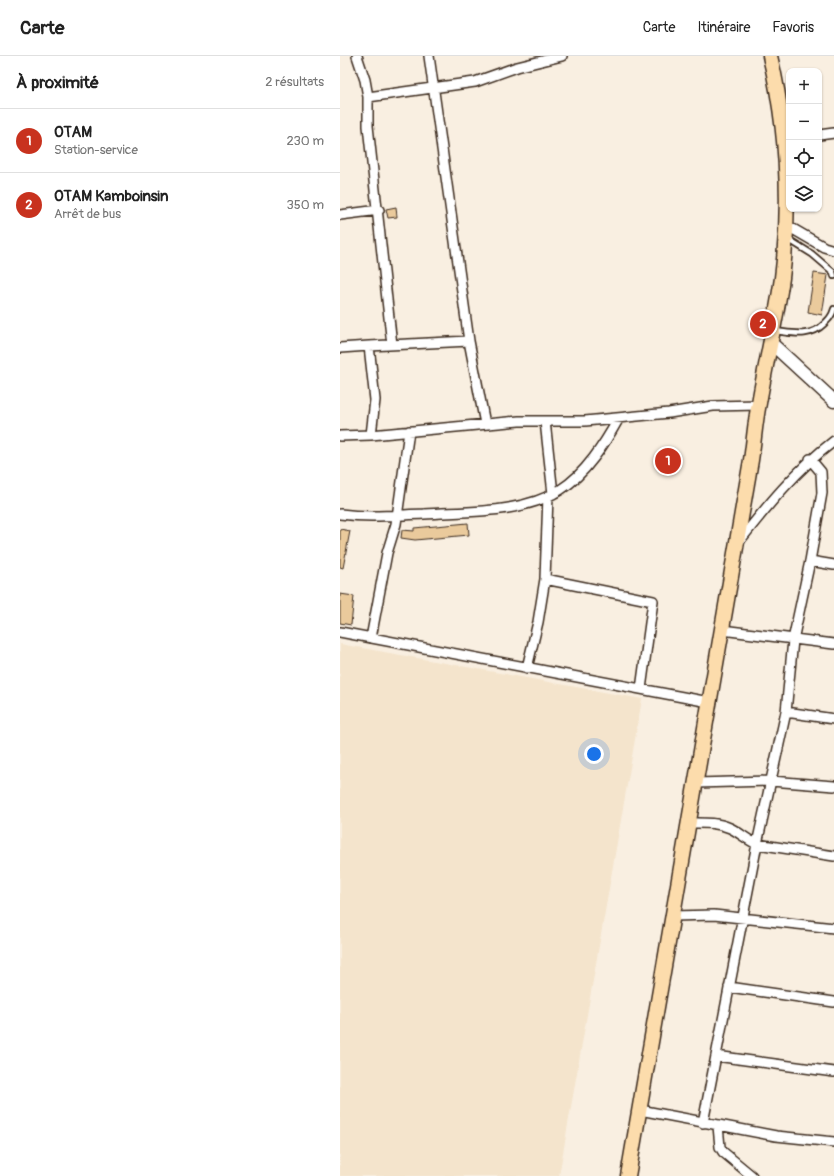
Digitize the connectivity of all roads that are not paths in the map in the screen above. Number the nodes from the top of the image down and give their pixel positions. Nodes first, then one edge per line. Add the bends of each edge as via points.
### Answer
1 (357, 56) edge
2 (429, 56) edge
3 (562, 56) edge
4 (770, 56) edge
5 (433, 87) junction
6 (368, 97) junction
7 (834, 133) edge
8 (786, 135) edge
9 (822, 135) edge
10 (787, 176) edge
11 (379, 210) junction
12 (340, 215) edge
13 (786, 231) junction
14 (834, 250) edge
15 (834, 276) edge
16 (834, 308) edge
17 (772, 337) junction
18 (469, 341) junction
19 (392, 345) junction
20 (369, 346) junction
21 (340, 348) edge
22 (834, 401) edge
23 (759, 405) junction
24 (619, 418) junction
25 (546, 421) junction
26 (486, 424) junction
27 (409, 431) junction
28 (371, 435) junction
29 (340, 436) edge
30 (834, 441) edge
31 (810, 459) junction
32 (550, 495) junction
33 (340, 514) edge
34 (397, 515) junction
35 (735, 546) junction
36 (810, 561) junction
37 (834, 565) edge
38 (545, 579) junction
39 (722, 630) junction
40 (340, 632) edge
41 (371, 638) junction
42 (793, 640) junction
43 (834, 644) edge
44 (527, 668) junction
45 (641, 689) junction
46 (709, 702) junction
47 (786, 712) junction
48 (834, 719) edge
49 (771, 781) junction
50 (696, 782) junction
51 (834, 786) edge
52 (689, 823) junction
53 (757, 844) junction
54 (834, 856) edge
55 (673, 916) junction
56 (742, 918) junction
57 (834, 928) edge
58 (729, 987) junction
59 (834, 1002) edge
60 (716, 1056) junction
61 (834, 1072) edge
62 (640, 1110) junction
63 (703, 1123) junction
64 (718, 1126) junction
65 (834, 1142) edge
66 (628, 1176) edge
67 (752, 1176) edge

1 - 6 street
2 - 5 street
3 - 5 street via 517,67 475,82
4 - 8 main road
5 - 6 street
5 - 18 street
6 - 11 street via 368,126
7 - 9 street
10 - 13 main road
11 - 12 street
11 - 19 street
13 - 14 street
13 - 15 lane via 833,272
13 - 17 main road via 782,279
16 - 17 lane via 832,316 818,330 802,335
17 - 22 street
17 - 23 main road
18 - 19 street
18 - 26 street
19 - 20 street
20 - 21 street
20 - 28 street via 375,400
23 - 24 street via 713,406
23 - 35 main road
24 - 25 street
24 - 32 street via 602,447 578,474 562,489
25 - 26 street
25 - 32 street
26 - 27 street
27 - 28 street
27 - 34 street
28 - 29 street
30 - 31 street
31 - 35 street
31 - 36 street via 821,472 822,493
32 - 34 street via 517,506 485,511
32 - 38 street
33 - 34 street via 369,517
34 - 41 street
35 - 39 main road
36 - 37 street
36 - 42 street
38 - 44 street
38 - 45 street via 653,601
39 - 42 street
39 - 46 main road
40 - 41 street
41 - 44 street
42 - 43 street
42 - 47 street
44 - 45 street
45 - 46 street
46 - 50 main road
47 - 48 street
47 - 49 street
49 - 50 street
49 - 51 street
49 - 53 street
50 - 52 main road
52 - 53 street via 718,824
52 - 55 main road
53 - 54 street
53 - 56 street
55 - 56 street via 714,915
55 - 62 main road
56 - 57 street
56 - 58 street
58 - 59 street
58 - 60 street
60 - 61 street
60 - 63 street
62 - 63 street
62 - 66 main road
63 - 64 street
64 - 65 street
64 - 67 street via 720,1147 723,1152

